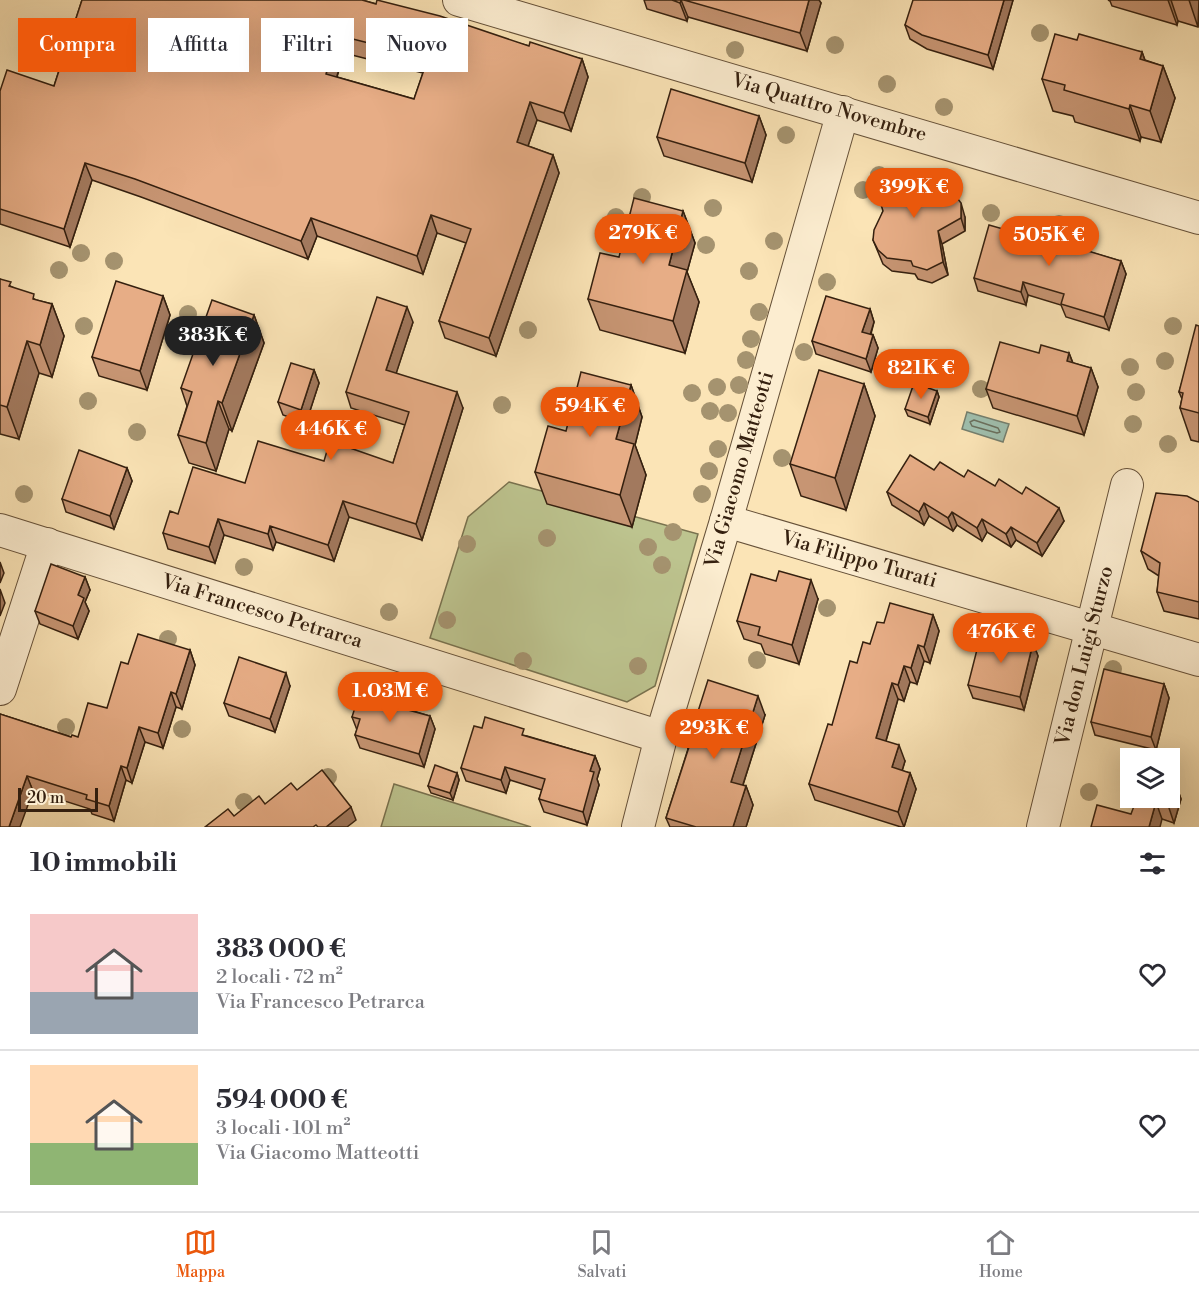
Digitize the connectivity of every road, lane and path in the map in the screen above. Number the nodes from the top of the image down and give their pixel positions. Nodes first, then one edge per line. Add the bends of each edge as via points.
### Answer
1 (459, 0) edge
2 (519, 9) edge
3 (843, 112) junction
4 (1199, 218) edge
5 (1127, 485) dead end
6 (726, 521) junction
7 (0, 530) edge
8 (47, 544) junction
9 (1092, 629) junction
10 (1199, 660) edge
11 (0, 689) edge
12 (661, 737) junction
13 (638, 827) edge
14 (1042, 827) edge

1 - 2 street, Via Quattro Novembre
2 - 3 street, Via Quattro Novembre
3 - 4 street, Via Quattro Novembre
3 - 6 street, Via Giacomo Matteotti
5 - 9 street, Via don Luigi Sturzo
6 - 9 street, Via Filippo Turati
6 - 12 street, Via Giacomo Matteotti
7 - 8 street, Via Francesco Petrarca
8 - 11 street
8 - 12 street, Via Francesco Petrarca
9 - 10 street, Via Filippo Turati
9 - 14 street, Via don Luigi Sturzo
12 - 13 street, Via Giacomo Matteotti

